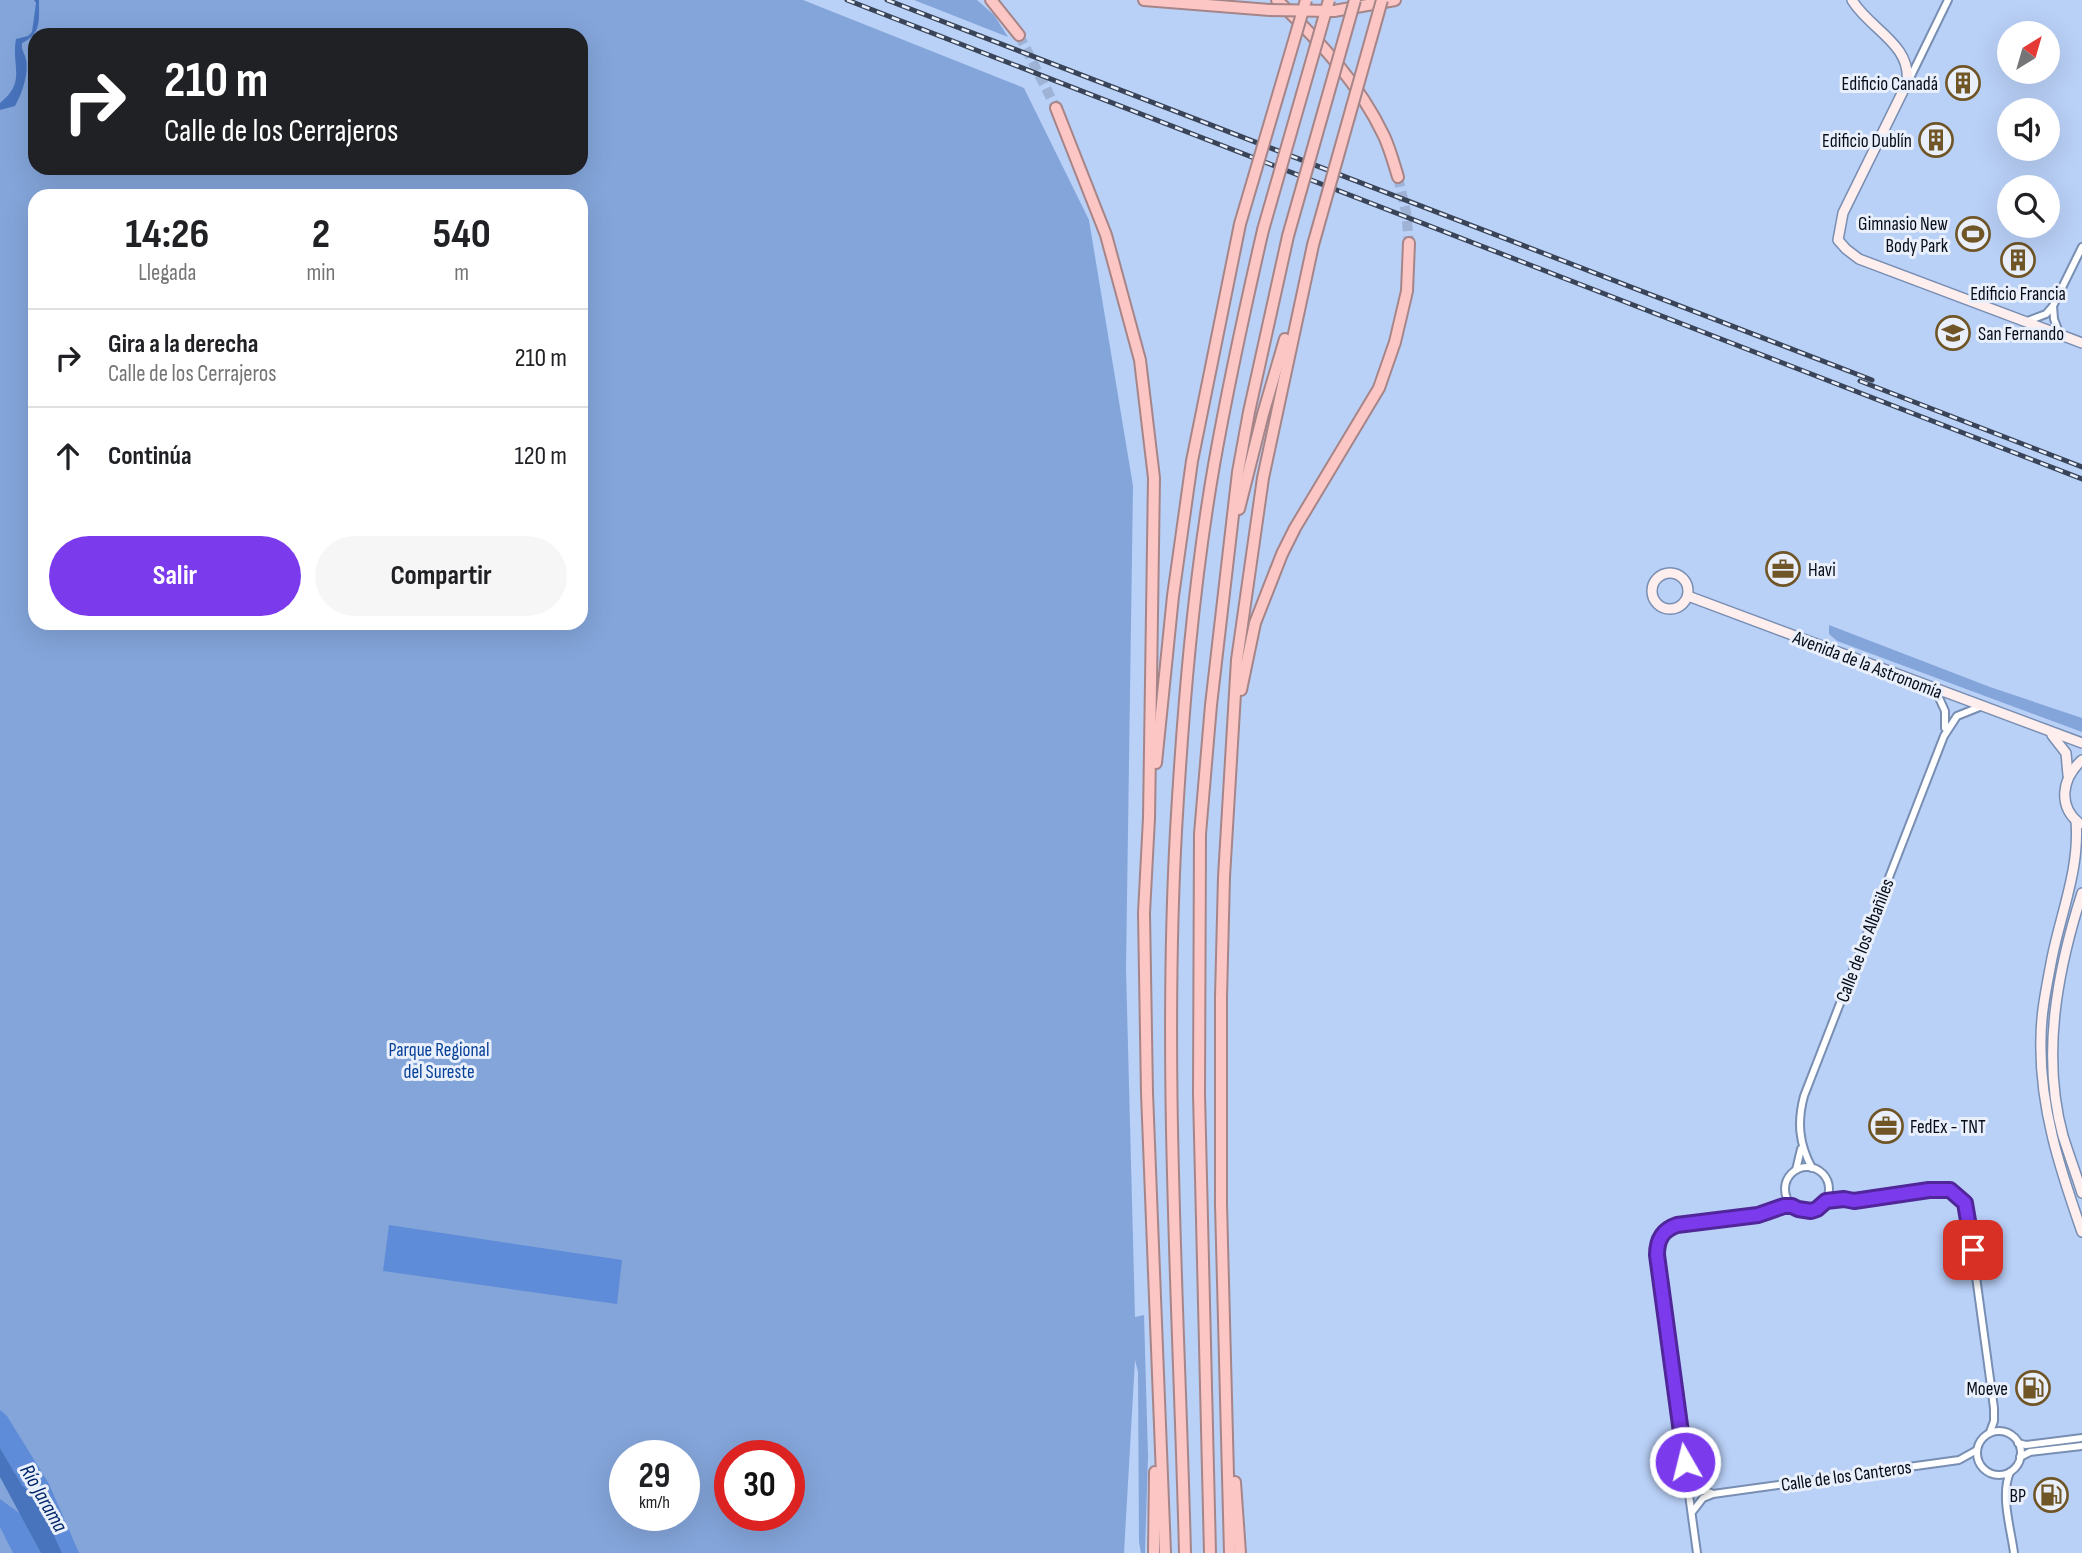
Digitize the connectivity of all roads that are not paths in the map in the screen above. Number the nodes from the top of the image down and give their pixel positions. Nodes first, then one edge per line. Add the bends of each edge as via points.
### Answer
1 (991, 0) edge
2 (1144, 0) edge
3 (1306, 0) edge
4 (1355, 0) edge
5 (1382, 0) edge
6 (1395, 0) edge
7 (1852, 0) edge
8 (1948, 0) edge
9 (1274, 5) edge
10 (1332, 5) edge
11 (1019, 35) tunnel mouth
12 (1907, 83) junction
13 (1056, 108) tunnel mouth
14 (1398, 177) tunnel mouth
15 (1409, 243) tunnel mouth
16 (1313, 245) junction
17 (2082, 247) edge
18 (2053, 306) junction
19 (2025, 322) junction
20 (2061, 335) junction
21 (2082, 343) edge
22 (1233, 522) junction
23 (1688, 596) junction
24 (1935, 689) junction
25 (1982, 706) junction
26 (2048, 731) junction
27 (1234, 733) junction
28 (1944, 736) junction
29 (2082, 743) edge
30 (2082, 760) edge
31 (2067, 777) junction
32 (1149, 818) junction
33 (2079, 824) edge
34 (2082, 893) edge
35 (1802, 1147) junction
36 (1812, 1168) junction
37 (1796, 1170) junction
38 (2082, 1192) edge
39 (1826, 1201) junction
40 (1792, 1206) junction
41 (2082, 1232) edge
42 (1226, 1343) junction
43 (1158, 1368) junction
44 (1990, 1432) junction
45 (2082, 1438) edge
46 (2018, 1443) junction
47 (2082, 1446) edge
48 (1977, 1450) junction
49 (2020, 1457) junction
50 (2010, 1472) junction
51 (1688, 1482) junction
52 (1713, 1494) junction
53 (1692, 1513) junction
54 (1154, 1553) edge
55 (1165, 1553) edge
56 (1185, 1553) edge
57 (1210, 1553) edge
58 (1230, 1553) edge
59 (1240, 1553) edge
60 (1697, 1553) edge
61 (2014, 1553) edge

1 - 11 highway
2 - 9 highway
3 - 32 highway, bridge via 1240,224 1192,461 1172,596
4 - 22 highway, bridge via 1288,236 1249,412
5 - 16 highway, bridge
6 - 10 highway
7 - 12 street via 1902,54
8 - 12 street
9 - 10 highway, bridge
9 - 14 highway via 1331,55 1363,96 1385,138
10 - 56 highway, bridge via 1263,230 1235,351 1213,468 1183,717 1172,948 1172,1093
12 - 19 street via 1843,213 1838,240 1859,259
13 - 32 highway via 1106,234 1142,373 1154,478
15 - 27 highway via 1407,290 1379,388 1282,554 1255,623
16 - 22 highway
16 - 27 highway via 1263,478 1237,660
17 - 18 street
18 - 19 street
18 - 20 street
19 - 20 street
20 - 21 street
22 - 57 highway via 1200,847 1199,1094
23 - 23 street via 1685,581 1672,573 1662,575 1652,587 1656,604 1667,610 1678,608
23 - 24 street, Avenida de la Astronomía
24 - 25 street, Avenida de la Astronomía
24 - 28 street, Calle de los Albañiles via 1945,711
25 - 26 street, Avenida de la Astronomía
25 - 28 street, Calle de los Albañiles via 1957,716
26 - 29 street, Avenida de la Astronomía
26 - 31 street via 2066,753
27 - 42 highway via 1221,997
28 - 35 street, Calle de los Albañiles via 1804,1096
30 - 31 street
31 - 33 street via 2064,799
32 - 43 highway via 1144,913
33 - 41 street via 2077,853 2045,996 2041,1074 2052,1139
34 - 38 street via 2063,966 2052,1035 2057,1104
35 - 36 street, Calle de los Albañiles
35 - 37 street, Calle de los Albañiles
36 - 37 street
36 - 39 street via 1828,1180
37 - 40 street via 1785,1187
39 - 40 street via 1811,1211
39 - 44 street via 1939,1189 1955,1193 1965,1203 1994,1408
40 - 51 street via 1677,1225 1666,1230 1658,1242
42 - 58 highway
42 - 59 highway
43 - 54 highway
43 - 55 highway
44 - 46 street via 2003,1431
44 - 48 street
45 - 46 street
46 - 49 street
47 - 49 street
48 - 50 street via 1984,1469 1996,1475
48 - 52 street, Calle de los Canteros via 1959,1460
49 - 50 street
50 - 61 street via 2006,1498
51 - 52 street
51 - 53 street
52 - 53 street via 1703,1498
53 - 60 street

